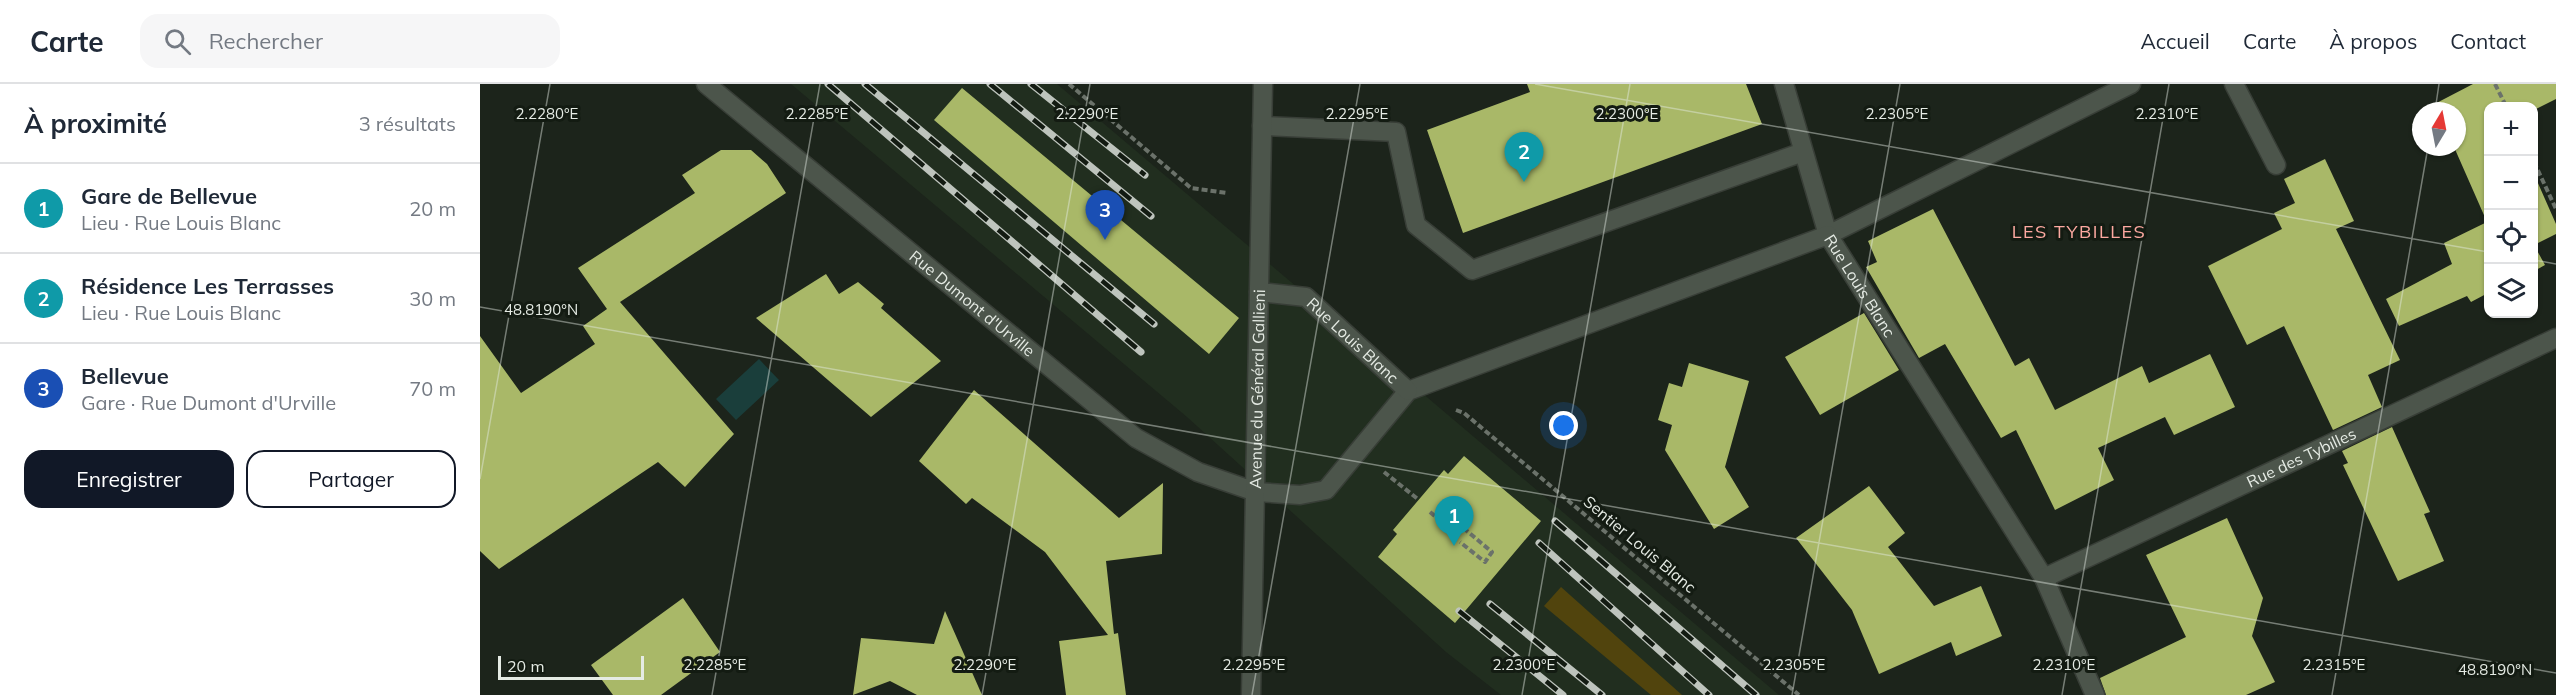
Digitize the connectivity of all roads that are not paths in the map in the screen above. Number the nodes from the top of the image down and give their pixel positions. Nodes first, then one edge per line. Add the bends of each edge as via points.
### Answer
1 (706, 84) edge
2 (1263, 84) edge
3 (1784, 84) edge
4 (2131, 84) edge
5 (2234, 84) edge
6 (1262, 126) junction
7 (1803, 152) junction
8 (2276, 165) dead end
9 (1827, 235) junction
10 (1259, 292) junction
11 (2556, 338) edge
12 (1408, 391) junction
13 (1256, 492) junction
14 (2044, 578) junction
15 (1251, 695) edge
16 (2095, 695) edge

1 - 13 street, Rue Dumont d'Urville via 1136,438 1198,472
2 - 6 street, Avenue du Général Gallieni
3 - 7 street
4 - 9 street
5 - 8 street
6 - 7 street via 1396,132 1416,225 1472,270
6 - 10 street, Avenue du Général Gallieni
7 - 9 street
9 - 12 street, Rue Louis Blanc
9 - 14 street, Rue Louis Blanc
10 - 12 street, Rue Louis Blanc via 1306,297
10 - 13 street, Avenue du Général Gallieni
11 - 14 street, Rue des Tybilles
12 - 13 street, Rue Louis Blanc via 1326,490 1300,495
13 - 15 street, Avenue du Général Gallieni
14 - 16 street, Rue Louis Blanc

